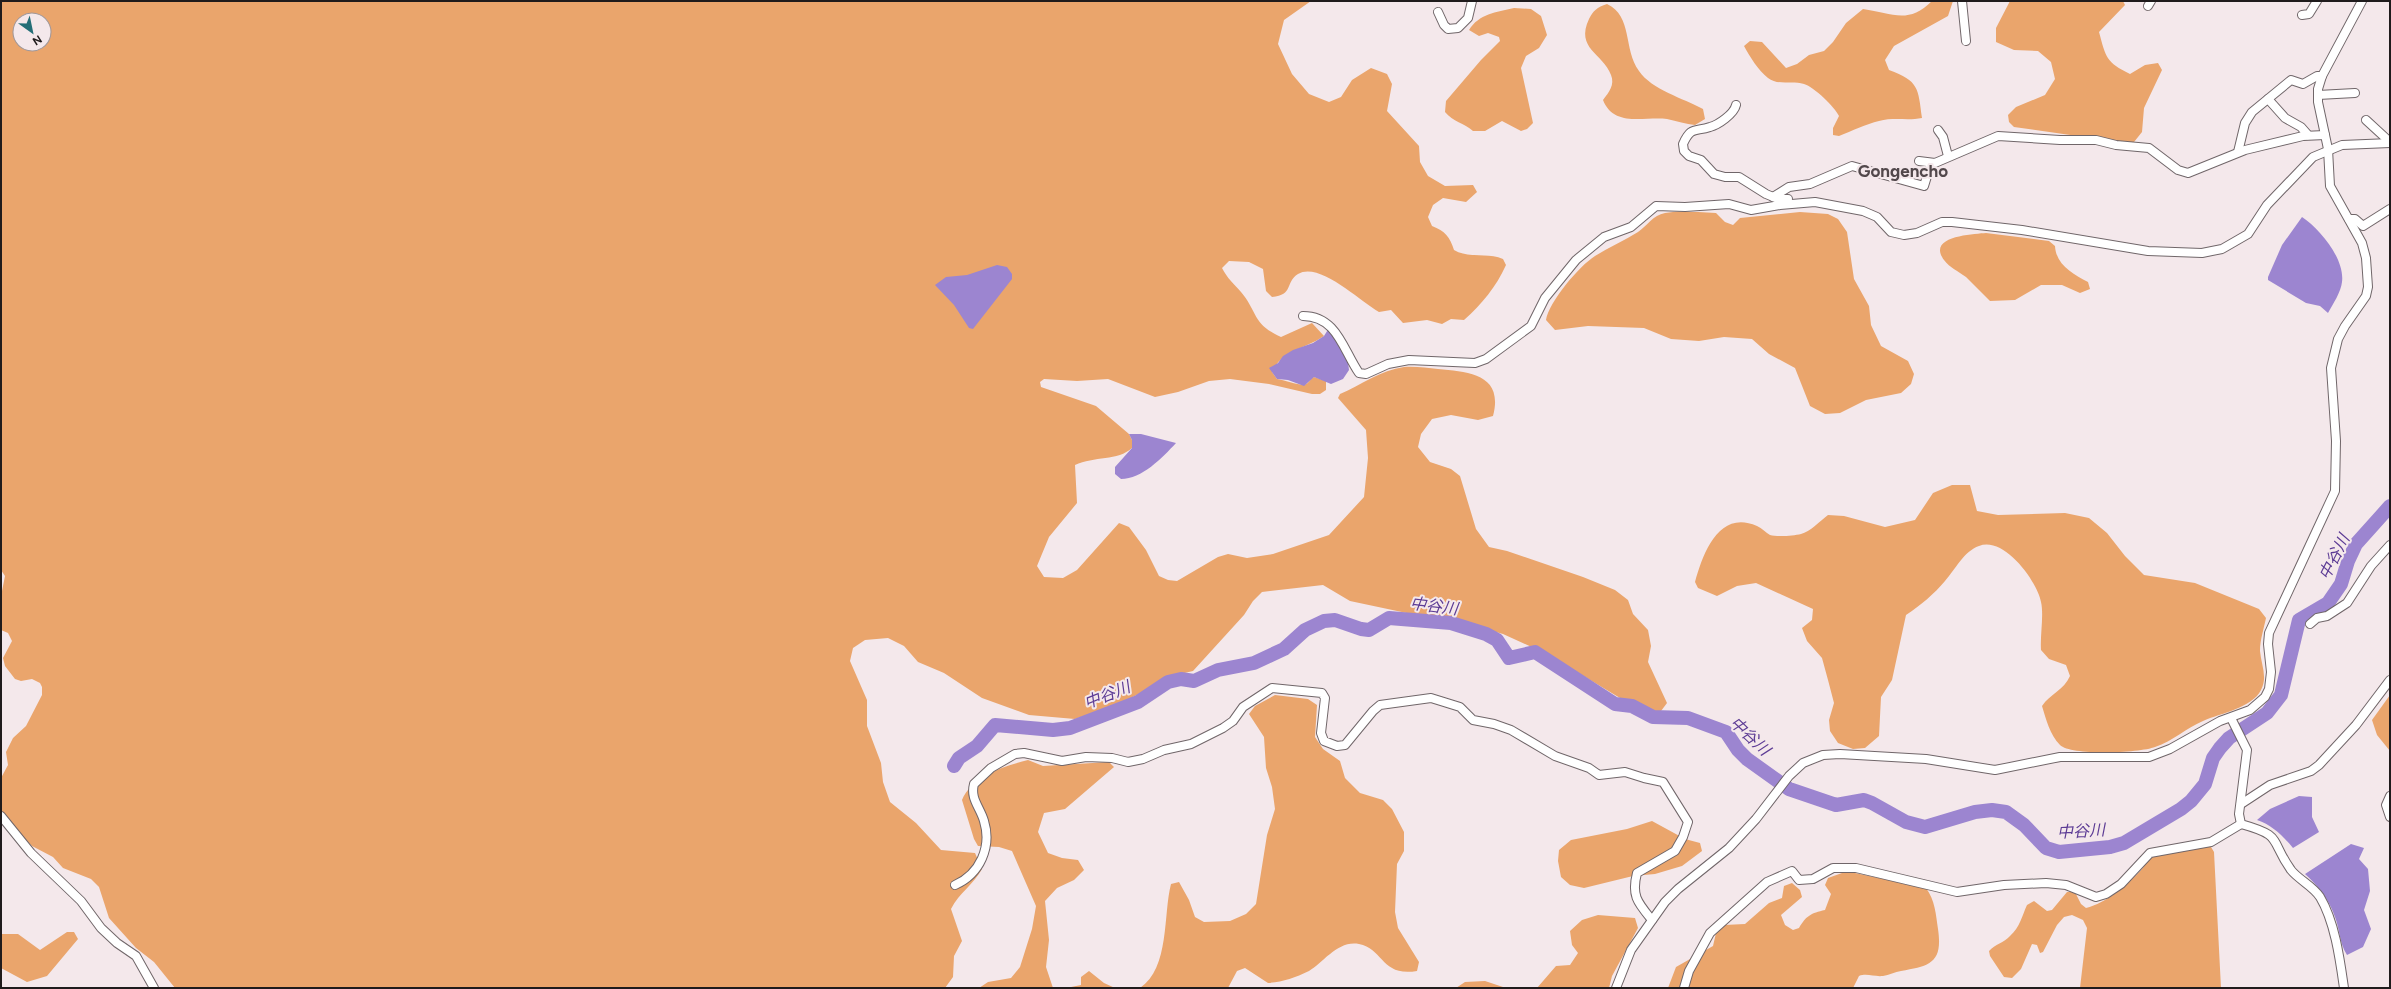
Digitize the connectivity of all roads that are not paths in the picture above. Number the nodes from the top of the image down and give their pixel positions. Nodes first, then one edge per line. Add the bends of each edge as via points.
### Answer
1 (1472, 1) edge
2 (1962, 1) edge
3 (2317, 1) edge
4 (2361, 1) edge
5 (1438, 12) dead end
6 (2302, 15) dead end
7 (1966, 41) dead end
8 (2322, 76) junction
9 (2355, 93) dead end
10 (2318, 95) junction
11 (2268, 99) junction
12 (1736, 106) dead end
13 (2366, 120) dead end
14 (1938, 130) dead end
15 (2308, 135) junction
16 (2325, 135) junction
17 (2390, 143) edge
18 (2328, 149) junction
19 (2238, 152) junction
20 (1948, 156) junction
21 (1919, 161) dead end
22 (1931, 163) junction
23 (1773, 197) junction
24 (1800, 202) junction
25 (2390, 209) edge
26 (2349, 219) junction
27 (1303, 316) dead end
28 (2390, 545) edge
29 (2310, 624) dead end
30 (2390, 680) edge
31 (2231, 718) junction
32 (2390, 796) edge
33 (2241, 804) junction
34 (1, 816) edge
35 (2390, 817) edge
36 (2240, 824) junction
37 (956, 885) dead end
38 (1652, 920) junction
39 (154, 988) edge
40 (1616, 988) edge
41 (1684, 988) edge
42 (2344, 988) edge

1 - 5 street via 1468,18 1458,28 1448,28 1444,25
2 - 7 street
3 - 6 street via 2309,14
4 - 8 street
8 - 10 street
8 - 11 street via 2303,84 2291,80
9 - 10 street
10 - 16 street
11 - 15 street via 2285,118
11 - 19 street via 2252,112 2245,123
12 - 23 street via 1732,113 1715,124 1692,131 1683,144 1686,154 1701,160 1714,174 1726,178 1739,177
13 - 17 street
14 - 20 street via 1943,137
15 - 16 street
15 - 19 street
16 - 18 street
17 - 18 street via 2358,143
18 - 24 street via 2313,157 2301,168 2267,205 2248,234 2222,248 2202,253 2148,251 2022,230 1952,222 1942,222 1917,233 1904,235 1891,232 1876,217 1863,211
18 - 26 street via 2330,186
19 - 20 street via 2188,173 2178,170 2149,148 2096,140 1998,136
20 - 22 street
21 - 22 street
22 - 23 street via 1924,186 1852,166 1810,184 1789,187
23 - 24 street
24 - 27 street via 1751,210 1729,204 1656,206 1631,227 1604,237 1576,260 1545,298 1531,326 1486,359 1475,364 1409,360 1388,364 1366,374 1359,373 1328,324
25 - 26 street via 2363,226 2352,218
26 - 31 street via 2366,258 2368,287 2366,296 2338,340 2331,368 2336,441 2335,491 2269,633 2271,672 2265,697 2254,707
28 - 29 street via 2371,566 2347,603
30 - 33 street via 2356,726 2319,765 2311,771 2270,786
31 - 33 street via 2242,739 2247,760
31 - 38 street via 2220,721 2170,749 2149,757 2060,757 1995,770 1926,759 1840,754 1813,758 1796,769 1750,827 1729,848 1678,889
32 - 35 street via 2386,805
33 - 36 street
34 - 39 street via 32,853 81,901 101,928 136,956
36 - 41 street via 2211,842 2150,853 2121,884 2096,897 2066,885 2046,883 2004,885 1957,892 1856,868 1833,868 1805,881 1799,880 1792,871 1767,882 1710,933 1689,971
36 - 42 street via 2264,830 2272,836 2291,869 2320,898 2338,947
37 - 38 street via 973,874 985,850 984,822 973,799 974,784 1006,758 1024,753 1062,761 1086,757 1112,758 1128,762 1143,759 1211,735 1233,721 1243,707 1272,688 1322,694 1324,704 1320,733 1324,740 1337,746 1345,745 1351,740 1373,711 1380,706 1431,698 1460,707 1473,720 1510,730 1555,756 1588,768 1599,775 1625,772 1663,782 1688,822 1675,851 1637,873 1634,885 1637,901
38 - 40 street via 1631,950

